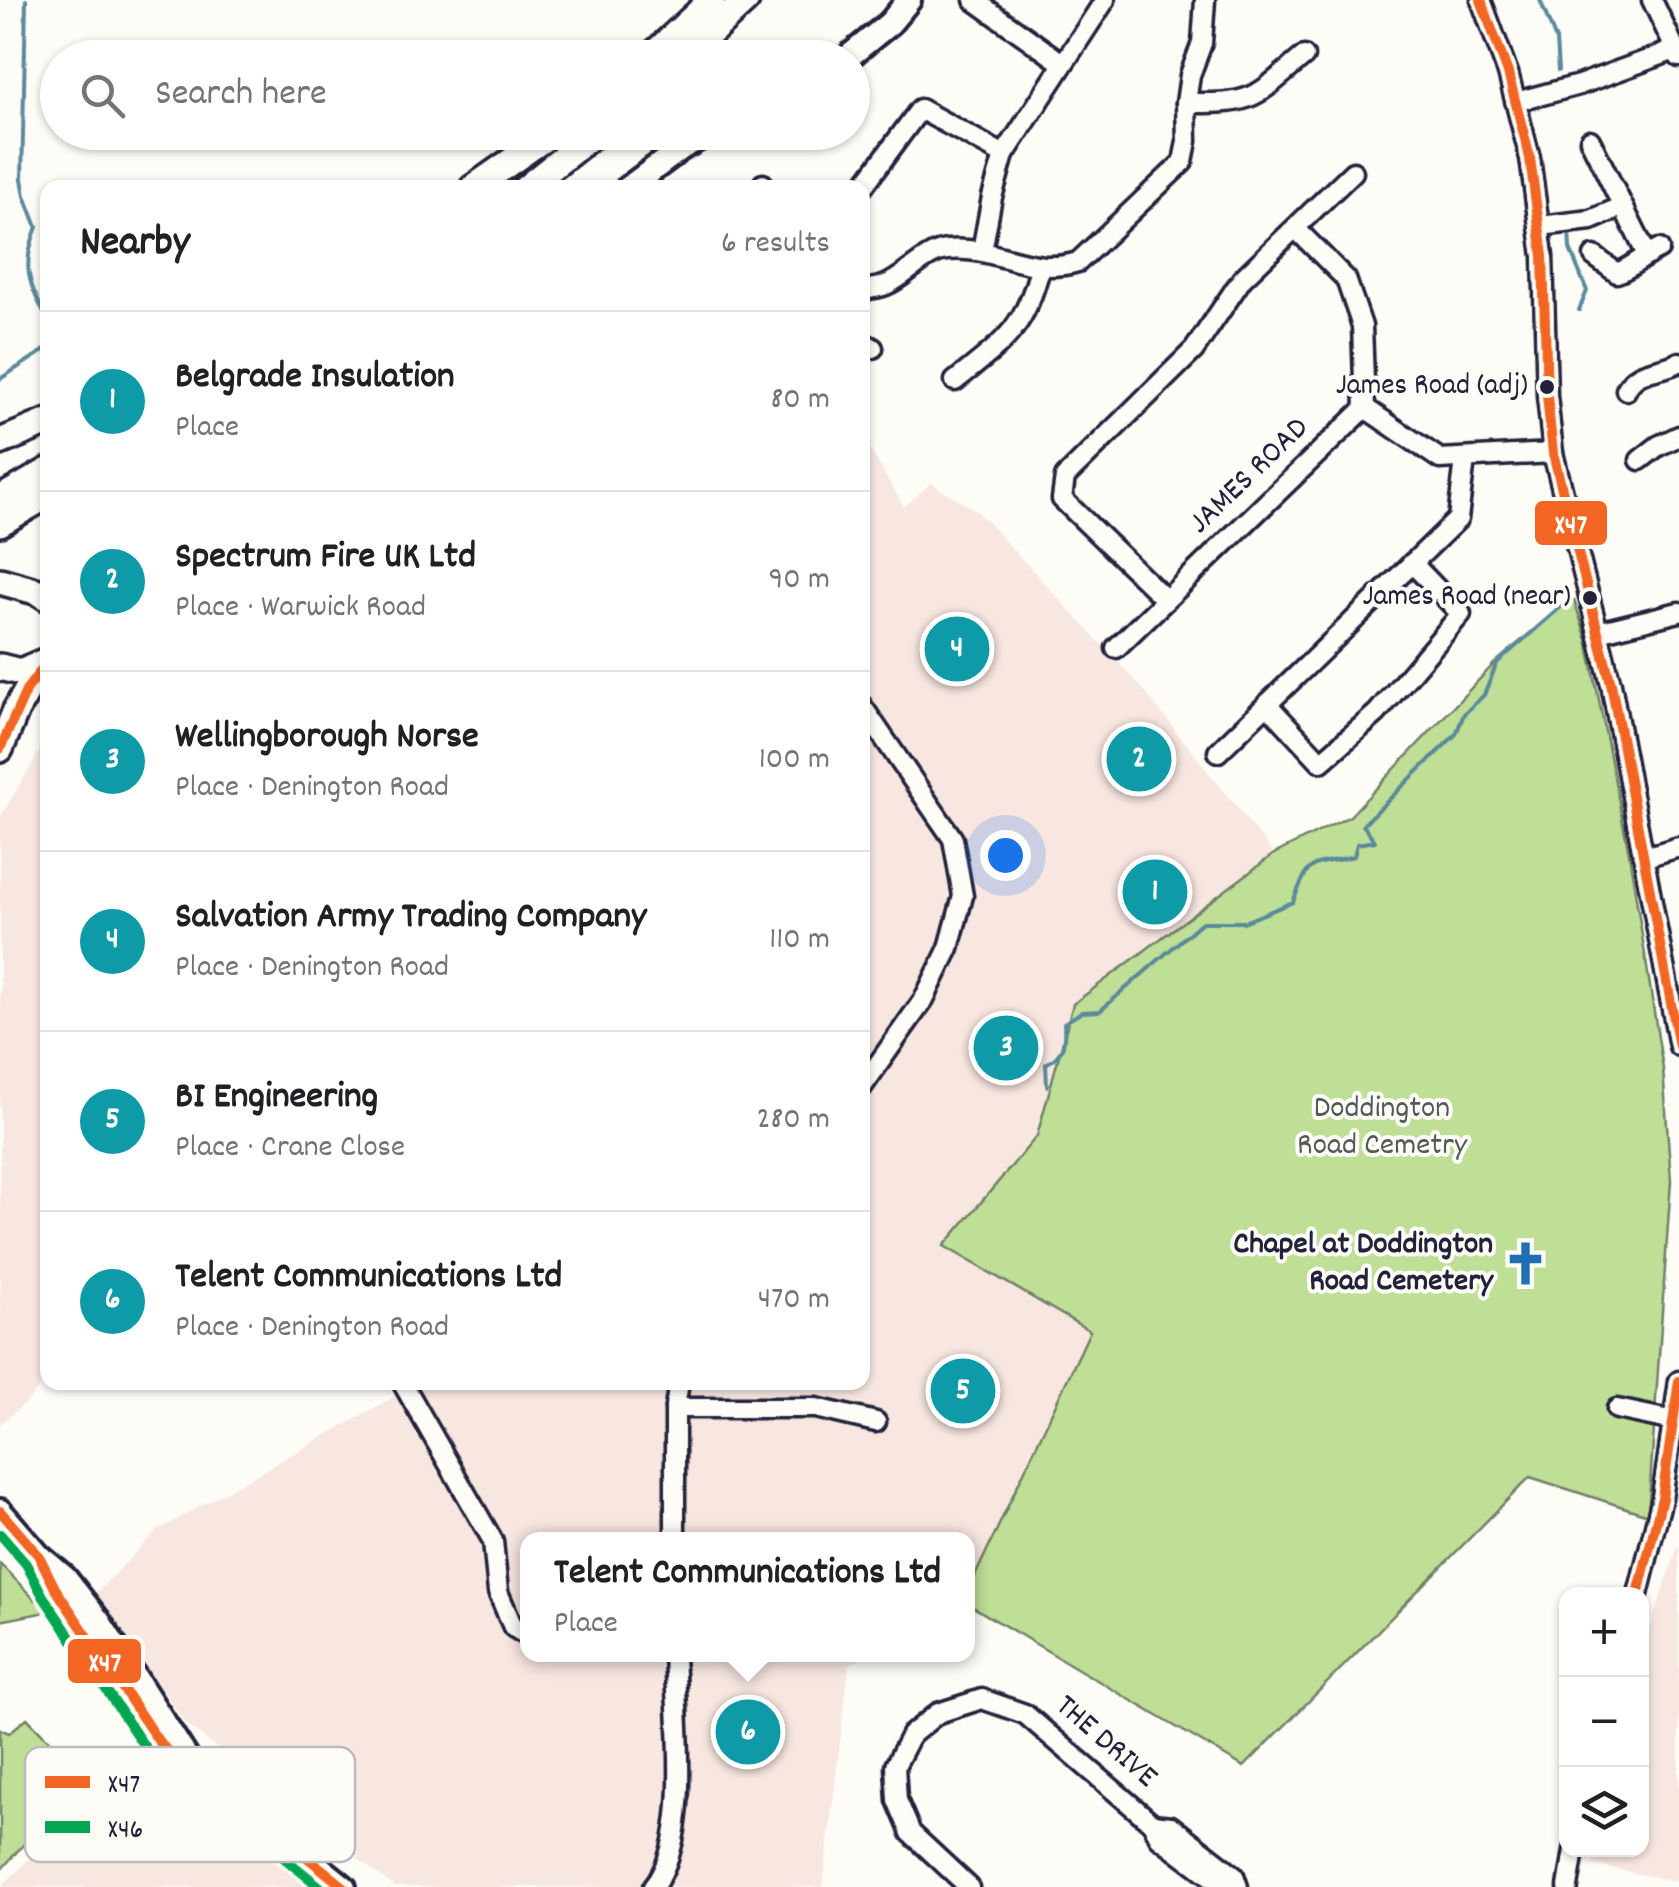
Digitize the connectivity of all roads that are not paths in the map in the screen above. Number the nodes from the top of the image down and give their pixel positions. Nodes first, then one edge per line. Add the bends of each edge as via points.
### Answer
1 (712, 0) edge
2 (746, 0) edge
3 (910, 0) edge
4 (974, 0) edge
5 (1105, 0) edge
6 (1204, 0) edge
7 (1481, 0) edge
8 (1652, 0) edge
9 (669, 40) edge
10 (703, 40) edge
11 (869, 40) edge
12 (1677, 54) edge
13 (1304, 56) dead end
14 (1062, 63) junction
15 (1516, 102) junction
16 (1186, 104) junction
17 (1590, 140) dead end
18 (527, 150) edge
19 (558, 150) edge
20 (566, 150) edge
21 (568, 150) edge
22 (678, 150) edge
23 (1004, 156) junction
24 (1353, 172) dead end
25 (484, 180) edge
26 (507, 180) edge
27 (534, 180) edge
28 (540, 180) edge
29 (638, 180) edge
30 (868, 180) edge
31 (1622, 207) junction
32 (1540, 226) junction
33 (1296, 229) junction
34 (982, 251) junction
35 (1594, 256) dead end
36 (1040, 268) junction
37 (870, 289) edge
38 (1679, 362) edge
39 (955, 381) dead end
40 (1626, 390) dead end
41 (1366, 408) junction
42 (40, 425) edge
43 (1679, 436) edge
44 (0, 442) edge
45 (1552, 452) junction
46 (1465, 459) junction
47 (1640, 460) dead end
48 (40, 476) edge
49 (0, 499) edge
50 (40, 500) edge
51 (0, 523) edge
52 (1412, 563) junction
53 (4, 586) edge
54 (40, 594) edge
55 (1165, 600) junction
56 (1679, 612) edge
57 (1598, 632) junction
58 (1116, 648) dead end
59 (40, 664) edge
60 (0, 667) edge
61 (40, 670) edge
62 (1267, 704) junction
63 (870, 718) edge
64 (0, 748) edge
65 (1218, 752) dead end
66 (1679, 847) edge
67 (1644, 857) junction
68 (1679, 1046) edge
69 (870, 1077) edge
70 (1679, 1381) edge
71 (407, 1390) edge
72 (678, 1390) edge
73 (675, 1408) junction
74 (1617, 1409) dead end
75 (1674, 1421) junction
76 (876, 1422) dead end
77 (0, 1511) edge
78 (674, 1532) edge
79 (1640, 1587) edge
80 (520, 1631) edge
81 (674, 1662) edge
82 (180, 1747) edge
83 (1153, 1824) junction
84 (1573, 1857) edge
85 (313, 1862) edge
86 (344, 1887) edge
87 (653, 1887) edge
88 (969, 1887) edge
89 (1225, 1887) edge
90 (1238, 1887) edge
91 (1568, 1887) edge

1 - 9 highway
2 - 10 highway
3 - 11 main road
4 - 14 street
5 - 14 street
6 - 16 street via 1202,43
7 - 15 street
8 - 12 street
12 - 15 street
13 - 16 street via 1252,98
14 - 23 street
15 - 32 street
16 - 36 street via 1182,162 1078,262
17 - 31 street
18 - 25 highway
19 - 26 highway
20 - 27 highway
21 - 28 highway
22 - 29 main road
23 - 30 street via 920,109
23 - 34 street
24 - 33 street
31 - 32 street via 1590,220
31 - 35 street via 1653,252 1617,273
32 - 45 street
33 - 41 street via 1346,279 1362,326
33 - 55 street via 1242,278 1194,350 1065,477 1062,499
34 - 36 street
34 - 37 street via 942,250 886,286
36 - 39 street via 1024,318
38 - 40 street via 1645,372
41 - 46 street via 1440,459
41 - 55 street, JAMES ROAD
42 - 44 highway
43 - 47 street
45 - 46 street
45 - 57 street
46 - 52 street via 1458,519
48 - 49 highway
50 - 51 highway
52 - 62 street
52 - 62 street via 1461,614 1377,713 1322,762
53 - 54 highway
55 - 58 street, JAMES ROAD
56 - 57 street
57 - 67 street
59 - 60 highway via 20,672
61 - 64 highway
62 - 65 street
63 - 69 street via 953,839 962,896 950,948 924,1000
66 - 67 street
67 - 68 street
70 - 75 street
71 - 80 street via 494,1541 498,1592
72 - 73 street
73 - 76 street via 816,1408
73 - 78 street
74 - 75 street
75 - 79 street
77 - 82 main road via 98,1620
81 - 87 street via 679,1816
83 - 88 street, THE DRIVE via 1025,1714 982,1699 938,1713 912,1735 895,1766 897,1800 911,1833
83 - 89 street, THE DRIVE via 1159,1837
83 - 90 street, THE DRIVE via 1171,1826 1234,1874
84 - 91 street
85 - 86 main road

